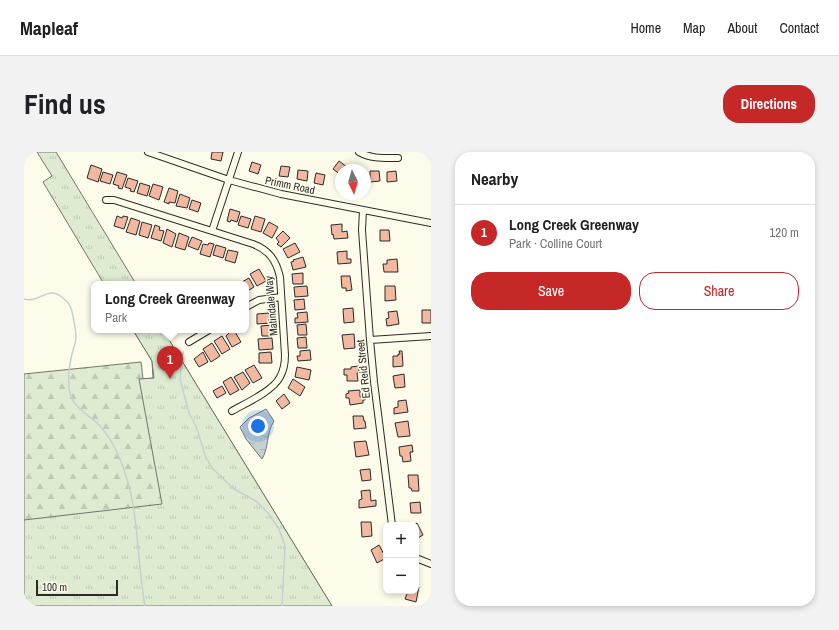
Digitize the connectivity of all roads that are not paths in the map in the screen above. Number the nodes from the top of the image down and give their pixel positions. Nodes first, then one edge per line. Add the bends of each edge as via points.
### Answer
1 (148, 152) edge
2 (238, 152) edge
3 (359, 152) edge
4 (398, 158) dead end
5 (229, 180) junction
6 (106, 200) dead end
7 (363, 210) junction
8 (431, 223) edge
9 (212, 231) junction
10 (281, 297) junction
11 (249, 305) edge
12 (204, 333) edge
13 (431, 336) edge
14 (370, 340) junction
15 (189, 342) dead end
16 (232, 411) dead end
17 (392, 522) edge
18 (419, 559) edge
19 (431, 564) edge

1 - 5 street, Primm Road
2 - 5 street
3 - 4 street via 371,157
5 - 7 street, Primm Road via 281,194
5 - 9 street
6 - 9 street, Matindale Way via 114,200
7 - 8 street, Primm Road
7 - 14 street, Ed Reid Street via 362,230
9 - 10 street, Matindale Way via 262,247 268,252 278,268
10 - 11 street via 259,300
10 - 16 street, Matindale Way via 285,355 280,377 275,384
12 - 15 street
13 - 14 street
14 - 17 street, Ed Reid Street
18 - 19 street

